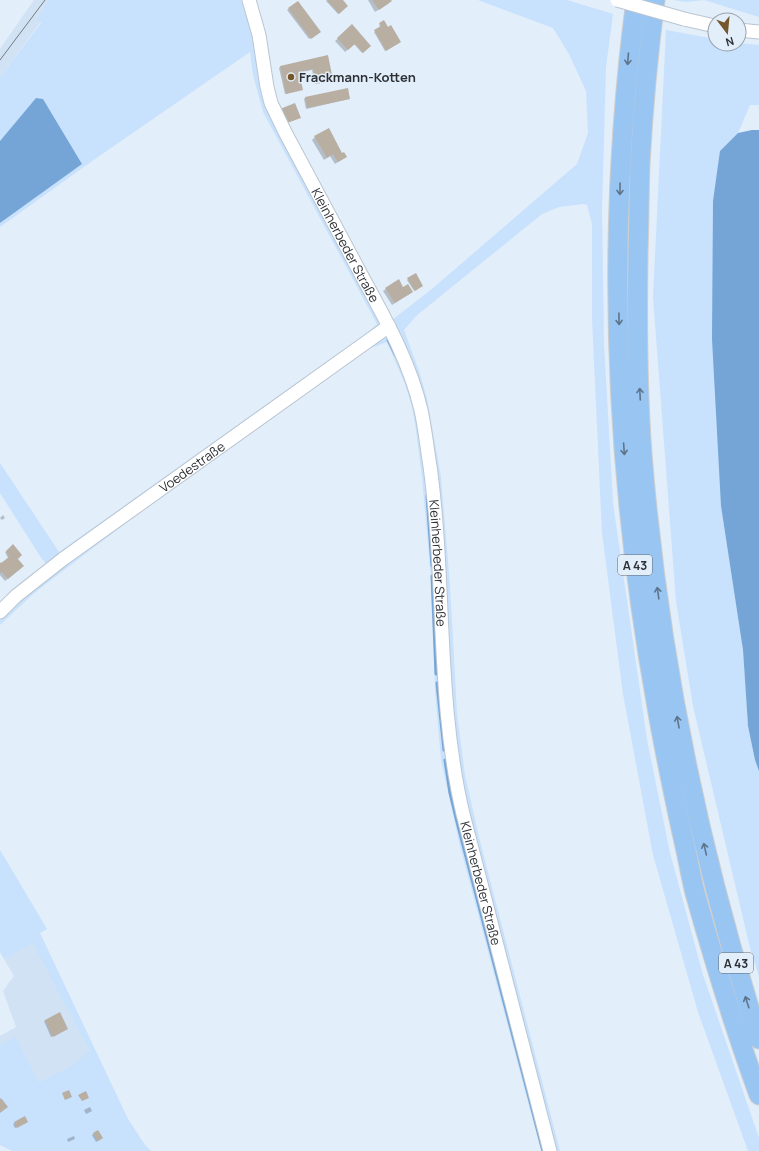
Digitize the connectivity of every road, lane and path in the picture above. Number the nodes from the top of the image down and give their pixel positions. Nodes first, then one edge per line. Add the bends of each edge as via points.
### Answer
1 (249, 0) edge
2 (617, 0) edge
3 (636, 0) edge
4 (655, 0) edge
5 (707, 24) edge
6 (747, 31) edge
7 (759, 32) edge
8 (389, 326) junction
9 (0, 612) edge
10 (759, 1039) edge
11 (759, 1095) edge
12 (550, 1151) edge

1 - 8 street, Kleinherbeder Straße via 259,34 271,103
2 - 5 street, bridge
3 -> 11 highway, A 43 via 620,166 618,315 624,451 634,554 664,752 695,891 725,994
10 -> 4 highway, A 43 via 714,887 682,743 660,609 645,477 637,314 640,163
6 - 7 street
8 - 9 street, Voedestraße via 63,559
8 - 12 street, Kleinherbeder Straße via 412,378 426,436 435,512 444,685 458,795

